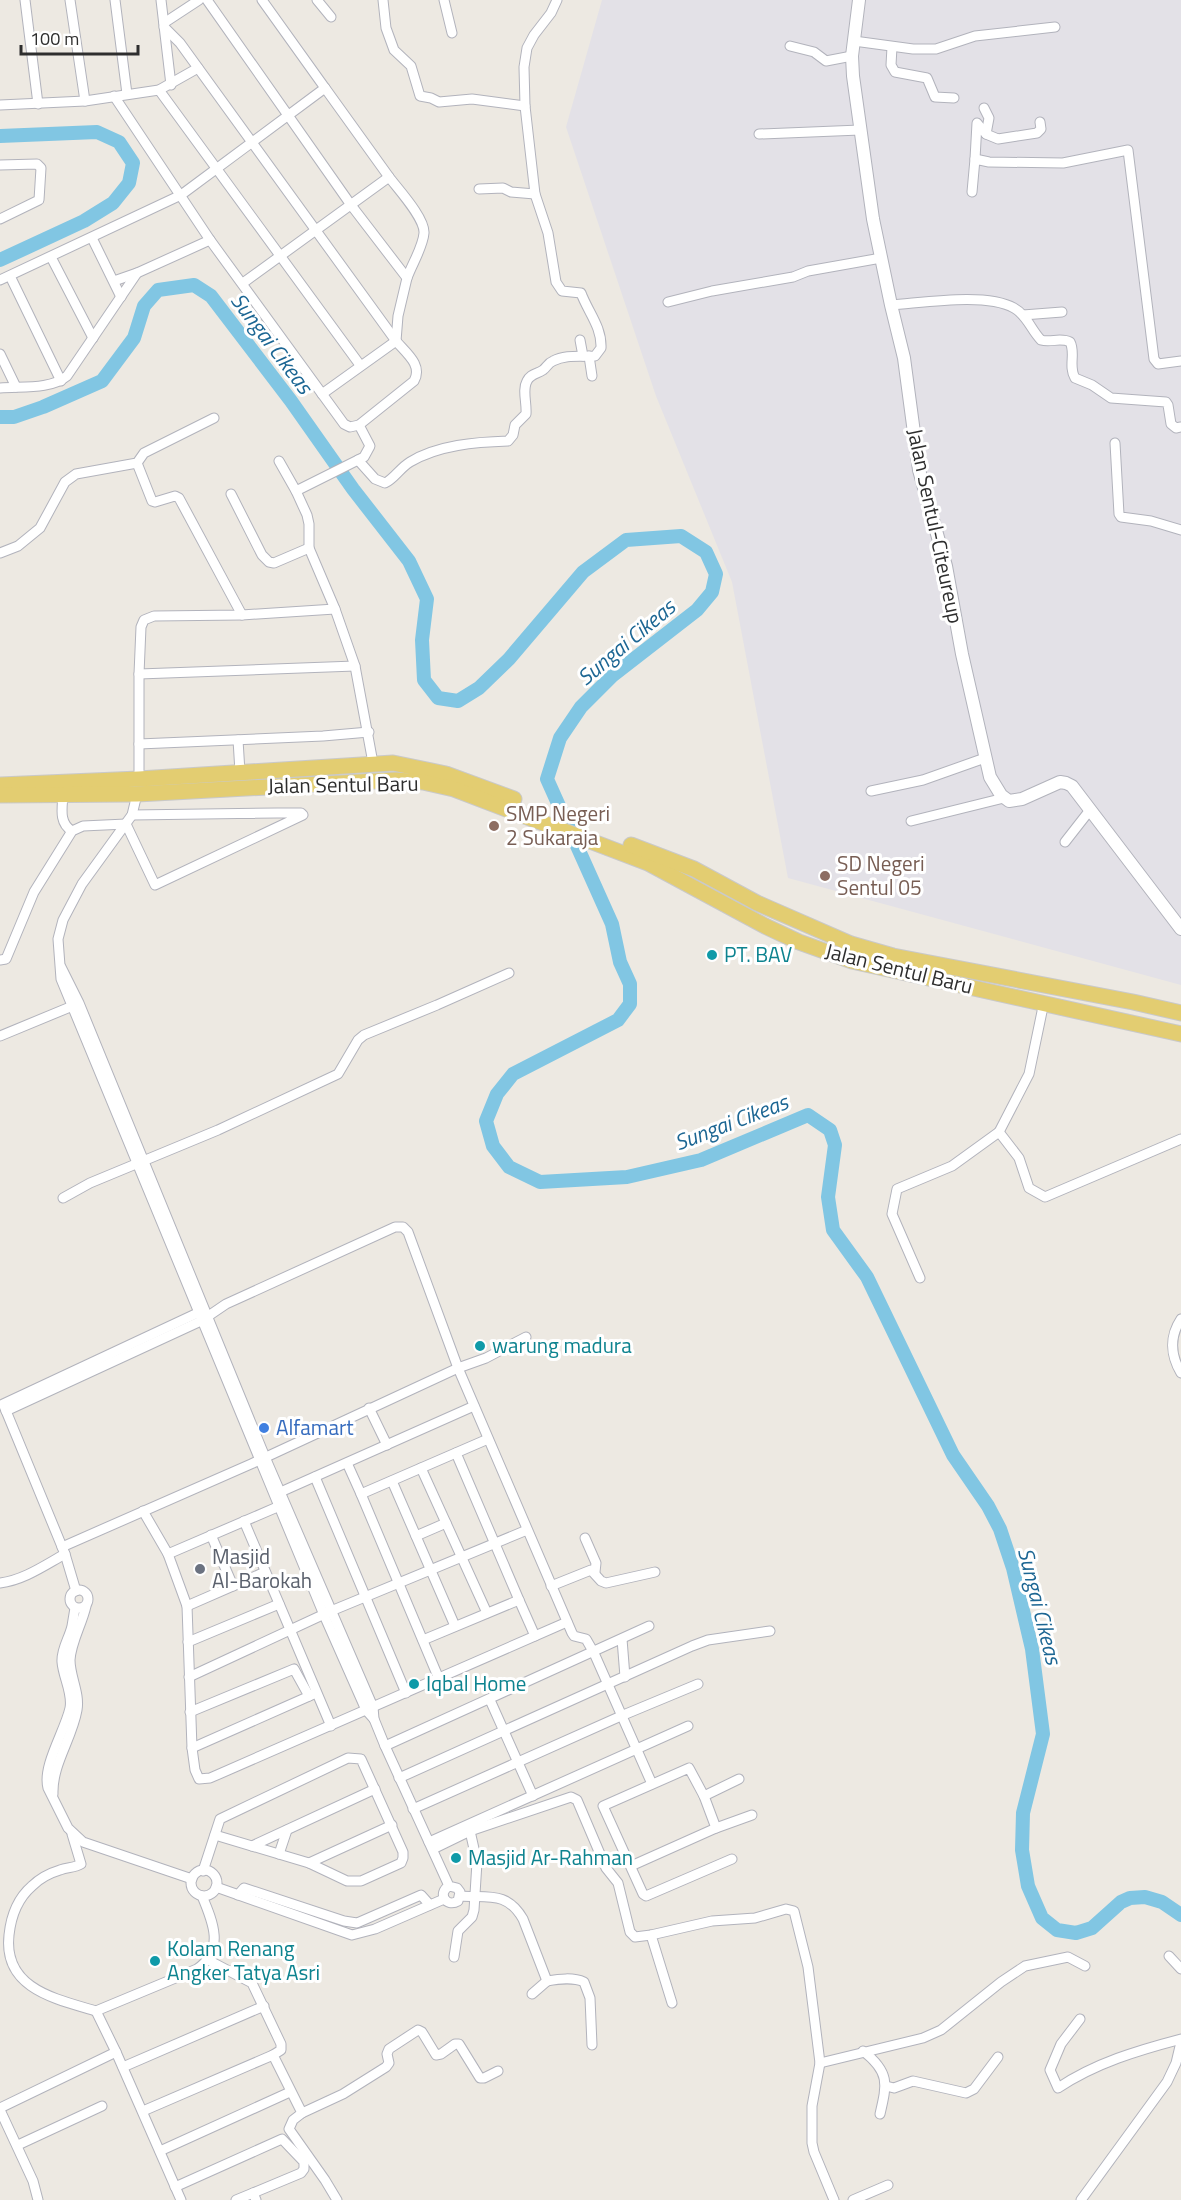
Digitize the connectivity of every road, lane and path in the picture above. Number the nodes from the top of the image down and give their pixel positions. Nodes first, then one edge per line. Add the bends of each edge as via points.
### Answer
1 (25, 0) edge
2 (70, 0) edge
3 (115, 0) edge
4 (161, 0) edge
5 (199, 0) edge
6 (207, 0) edge
7 (262, 0) edge
8 (317, 0) edge
9 (383, 0) edge
10 (444, 0) edge
11 (557, 0) edge
12 (859, 0) edge
13 (331, 17) dead end
14 (164, 25) junction
15 (1055, 27) dead end
16 (452, 33) dead end
17 (854, 41) junction
18 (790, 46) dead end
19 (892, 47) junction
20 (852, 56) junction
21 (198, 68) junction
22 (171, 85) junction
23 (325, 88) junction
24 (159, 90) junction
25 (127, 94) junction
26 (114, 96) junction
27 (954, 98) dead end
28 (85, 100) junction
29 (38, 104) junction
30 (0, 105) edge
31 (525, 106) junction
32 (984, 108) dead end
33 (289, 114) junction
34 (1040, 122) dead end
35 (860, 130) junction
36 (759, 134) dead end
37 (986, 134) junction
38 (251, 142) junction
39 (975, 159) junction
40 (0, 165) edge
41 (216, 168) junction
42 (389, 177) junction
43 (479, 189) dead end
44 (972, 192) dead end
45 (535, 194) junction
46 (181, 195) junction
47 (351, 205) junction
48 (0, 219) edge
49 (316, 230) junction
50 (92, 238) junction
51 (210, 240) junction
52 (51, 257) junction
53 (280, 257) junction
54 (881, 258) junction
55 (137, 273) junction
56 (10, 276) junction
57 (407, 278) junction
58 (0, 280) edge
59 (114, 281) junction
60 (243, 283) junction
61 (121, 297) junction
62 (668, 302) dead end
63 (891, 306) junction
64 (1062, 312) dead end
65 (1023, 315) junction
66 (93, 338) junction
67 (580, 340) dead end
68 (396, 341) junction
69 (0, 354) edge
70 (586, 356) junction
71 (1181, 361) edge
72 (360, 365) junction
73 (592, 376) dead end
74 (62, 381) junction
75 (16, 387) junction
76 (0, 388) edge
77 (322, 394) junction
78 (214, 418) dead end
79 (359, 425) junction
80 (1181, 427) edge
81 (1115, 443) dead end
82 (279, 460) dead end
83 (356, 461) junction
84 (137, 463) junction
85 (296, 491) junction
86 (231, 494) dead end
87 (1181, 530) edge
88 (309, 549) junction
89 (0, 553) edge
90 (336, 609) junction
91 (242, 615) junction
92 (355, 666) junction
93 (139, 674) junction
94 (369, 732) junction
95 (238, 740) junction
96 (139, 744) junction
97 (985, 758) junction
98 (374, 763) junction
99 (237, 772) junction
100 (0, 785) edge
101 (138, 786) junction
102 (246, 788) junction
103 (227, 789) junction
104 (44, 790) junction
105 (871, 791) dead end
106 (0, 795) edge
107 (63, 795) junction
108 (1004, 798) junction
109 (514, 805) junction
110 (1090, 810) junction
111 (132, 815) junction
112 (911, 821) dead end
113 (126, 824) junction
114 (72, 831) junction
115 (1065, 842) dead end
116 (639, 854) junction
117 (1181, 929) edge
118 (0, 960) edge
119 (509, 973) dead end
120 (1044, 1002) junction
121 (1133, 1002) junction
122 (75, 1005) junction
123 (1154, 1007) junction
124 (1181, 1013) edge
125 (1125, 1023) junction
126 (1146, 1028) junction
127 (1181, 1034) edge
128 (0, 1036) edge
129 (999, 1132) junction
130 (1181, 1139) edge
131 (141, 1163) junction
132 (63, 1198) dead end
133 (920, 1278) dead end
134 (203, 1315) junction
135 (1181, 1319) edge
136 (526, 1337) dead end
137 (458, 1368) junction
138 (1181, 1373) edge
139 (3, 1405) edge
140 (474, 1406) junction
141 (369, 1408) junction
142 (488, 1439) junction
143 (387, 1445) junction
144 (456, 1453) junction
145 (262, 1459) junction
146 (347, 1463) junction
147 (421, 1468) junction
148 (315, 1477) junction
149 (392, 1481) junction
150 (277, 1493) junction
151 (361, 1494) junction
152 (282, 1505) junction
153 (143, 1511) junction
154 (244, 1521) junction
155 (446, 1523) junction
156 (527, 1530) junction
157 (211, 1535) junction
158 (416, 1536) junction
159 (585, 1538) dead end
160 (495, 1543) junction
161 (64, 1551) junction
162 (168, 1554) junction
163 (461, 1557) junction
164 (431, 1570) junction
165 (265, 1572) junction
166 (595, 1572) junction
167 (655, 1572) dead end
168 (0, 1583) edge
169 (399, 1583) junction
170 (232, 1586) junction
171 (551, 1586) junction
172 (76, 1591) junction
173 (367, 1597) junction
174 (519, 1600) junction
175 (279, 1604) junction
176 (86, 1606) junction
177 (187, 1606) junction
178 (75, 1608) junction
179 (328, 1613) junction
180 (487, 1613) junction
181 (567, 1622) junction
182 (455, 1626) junction
183 (649, 1626) dead end
184 (770, 1631) dead end
185 (291, 1632) junction
186 (535, 1636) junction
187 (622, 1639) junction
188 (423, 1640) junction
189 (188, 1642) junction
190 (594, 1653) junction
191 (189, 1677) junction
192 (625, 1677) junction
193 (440, 1679) junction
194 (698, 1684) dead end
195 (607, 1685) junction
196 (406, 1693) junction
197 (312, 1694) junction
198 (490, 1700) junction
199 (370, 1709) junction
200 (190, 1712) junction
201 (621, 1716) junction
202 (331, 1726) junction
203 (688, 1726) dead end
204 (504, 1732) junction
205 (385, 1746) junction
206 (192, 1748) junction
207 (636, 1750) junction
208 (519, 1763) junction
209 (399, 1778) junction
210 (739, 1779) dead end
211 (652, 1784) junction
212 (375, 1789) junction
213 (533, 1796) junction
214 (704, 1796) junction
215 (53, 1798) junction
216 (413, 1809) junction
217 (752, 1815) dead end
218 (392, 1825) junction
219 (716, 1828) junction
220 (287, 1830) junction
221 (470, 1831) junction
222 (71, 1832) junction
223 (215, 1836) junction
224 (252, 1846) junction
225 (431, 1846) junction
226 (279, 1854) junction
227 (732, 1859) dead end
228 (309, 1863) junction
229 (631, 1866) junction
230 (203, 1871) junction
231 (192, 1879) junction
232 (449, 1886) junction
233 (216, 1887) junction
234 (238, 1895) junction
235 (202, 1896) junction
236 (460, 1896) junction
237 (476, 1897) junction
238 (283, 1899) junction
239 (444, 1899) junction
240 (430, 1905) junction
241 (279, 1910) junction
242 (320, 1912) junction
243 (370, 1918) junction
244 (317, 1923) junction
245 (375, 1929) junction
246 (651, 1935) junction
247 (1169, 1956) dead end
248 (454, 1958) dead end
249 (208, 1960) junction
250 (1086, 1966) dead end
251 (1181, 1969) edge
252 (547, 1981) junction
253 (532, 1994) dead end
254 (672, 2003) dead end
255 (264, 2006) junction
256 (96, 2011) junction
257 (1080, 2019) dead end
258 (1181, 2041) edge
259 (592, 2045) dead end
260 (863, 2051) junction
261 (116, 2052) junction
262 (273, 2055) junction
263 (998, 2057) dead end
264 (820, 2063) junction
265 (123, 2067) junction
266 (498, 2071) dead end
267 (886, 2086) junction
268 (290, 2092) junction
269 (102, 2106) dead end
270 (0, 2109) edge
271 (143, 2112) junction
272 (302, 2113) junction
273 (880, 2114) dead end
274 (18, 2145) junction
275 (160, 2151) junction
276 (888, 2185) dead end
277 (175, 2187) junction
278 (254, 2197) edge
279 (38, 2200) edge
280 (181, 2200) edge
281 (236, 2200) edge
282 (337, 2200) edge
283 (834, 2200) edge
284 (853, 2200) edge
285 (1081, 2200) edge

1 - 29 street
2 - 28 street
3 - 25 street
4 - 14 street
5 - 14 street
6 - 33 street
7 - 23 street
8 - 13 street
9 - 31 street via 386,28 394,50 411,66 420,96 439,102 472,99
10 - 16 street
11 - 31 street via 527,48
12 - 17 street, Jalan Sentul-Citeureup
14 - 21 street
14 - 22 street
15 - 19 street via 975,36 936,49
17 - 19 street
17 - 20 street, Jalan Sentul-Citeureup
18 - 20 street via 814,52 826,61
19 - 27 street via 893,70 927,78 937,98
20 - 35 street, Jalan Sentul-Citeureup
21 - 22 street
21 - 38 street
22 - 24 street
23 - 33 street
23 - 42 street
24 - 25 street
24 - 41 street
25 - 26 street
26 - 28 street
26 - 46 street
28 - 29 street
29 - 30 street
31 - 45 street
32 - 37 street via 989,118
33 - 38 street
33 - 47 street
34 - 37 street via 1040,132 1034,135 998,140
35 - 36 street
35 - 54 street, Jalan Sentul-Citeureup
37 - 39 street via 976,124
38 - 41 street
38 - 49 street
39 - 44 street
39 - 71 street via 1064,163 1128,150 1154,359 1158,363
40 - 48 street via 37,164 41,168 39,200
41 - 46 street
41 - 53 street
42 - 47 street
42 - 57 street via 424,228
43 - 45 street via 502,188
45 - 70 street via 548,233 557,285 565,292 581,293 598,328 601,348 597,355
46 - 50 street
46 - 51 street
47 - 49 street
47 - 57 street
49 - 53 street
49 - 68 street
50 - 52 street
50 - 59 street
51 - 55 street
51 - 60 street
52 - 56 street
52 - 66 street
53 - 60 street
53 - 72 street
54 - 62 street
54 - 63 street, Jalan Sentul-Citeureup
55 - 59 street
55 - 61 street
56 - 58 street
56 - 74 street
57 - 68 street
59 - 61 street
60 - 77 street
61 - 66 street
63 - 65 street via 974,300 1009,306
63 - 97 street, Jalan Sentul-Citeureup via 904,358 918,470 946,566
64 - 65 street
65 - 80 street via 1041,340 1072,344 1071,369 1075,378 1111,398 1164,401 1171,424
66 - 74 street
67 - 70 street
68 - 72 street
68 - 79 street via 416,366 418,375 410,386
69 - 75 street
70 - 73 street
70 - 83 street via 556,359 527,380 526,414 515,424 508,441 427,454 401,468 385,483
72 - 77 street
74 - 75 street
75 - 76 street
77 - 79 street via 344,424
78 - 84 street via 152,449
79 - 83 street via 370,446
81 - 87 street via 1121,518
82 - 85 street
83 - 85 street
84 - 89 street via 76,474 65,482 40,528 18,546
84 - 91 street via 152,501 179,498
85 - 88 street via 309,524
86 - 88 street via 269,562
88 - 90 street
90 - 91 street
90 - 92 street
91 - 93 street via 154,616 144,620
92 - 93 street
92 - 94 street
93 - 96 street
94 - 95 street
94 - 98 street
95 - 96 street
95 - 99 street
96 - 101 street
97 - 105 street via 923,780
97 - 108 street, Jalan Sentul-Citeureup via 990,777
98 - 99 main road, Jalan Sentul Baru
98 - 109 main road, Jalan Sentul Baru via 446,774
99 - 101 main road, Jalan Sentul Baru
99 - 102 main road
99 - 103 main road
100 - 104 main road, Jalan Sentul Baru
101 - 103 main road, Jalan Sentul Baru
101 - 104 main road, Jalan Sentul Baru
101 - 107 main road, Jalan Sentul Baru
101 - 111 street
102 - 103 main road, Jalan Sentul Baru
102 - 109 main road, Jalan Sentul Baru via 411,781
104 - 106 main road, Jalan Sentul Baru
104 - 107 main road, Jalan Sentul Baru
107 - 114 street via 62,816
108 - 110 street via 1014,801 1060,782 1066,783
108 - 112 street
109 - 116 main road, Jalan Sentul Baru
110 - 115 street
110 - 117 street
111 - 113 street
111 - 113 street via 303,815 155,885
113 - 114 street via 83,826
113 - 122 street via 82,884 63,920 58,939 61,967
114 - 118 street via 34,892 6,959
116 - 120 main road, Jalan Sentul Baru via 800,942 852,961
116 - 121 main road, Jalan Sentul Baru via 694,869 766,908 851,944 892,956
119 - 131 street via 364,1035 338,1074
120 - 125 main road, Jalan Sentul Baru
120 - 129 street via 1029,1074
121 - 123 main road, Jalan Sentul Baru
121 - 125 main road
122 - 128 street
122 - 131 street
123 - 124 main road, Jalan Sentul Baru
123 - 126 main road
125 - 126 main road, Jalan Sentul Baru
126 - 127 main road, Jalan Sentul Baru
129 - 130 street via 1018,1158 1029,1188 1045,1197
129 - 133 street via 952,1166 897,1189 892,1214
131 - 132 street
131 - 134 street
134 - 137 street via 395,1227 403,1227
134 - 139 street
134 - 145 street
135 - 138 street via 1172,1351
136 - 137 street
137 - 140 street
137 - 141 street
139 - 161 street
140 - 142 street
140 - 143 street
141 - 143 street
141 - 145 street
142 - 144 street
142 - 156 street
143 - 146 street
144 - 147 street
144 - 160 street
145 - 150 street
145 - 153 street
146 - 148 street
146 - 151 street
147 - 149 street
147 - 155 street
148 - 150 street
148 - 173 street
149 - 151 street
149 - 158 street
150 - 152 street
151 - 169 street
152 - 154 street
152 - 179 street
153 - 161 street
153 - 162 street
154 - 157 street
154 - 165 street
155 - 158 street
155 - 163 street
156 - 160 street
156 - 171 street
157 - 162 street
157 - 170 street
158 - 164 street
159 - 166 street via 596,1563
160 - 163 street
160 - 174 street
161 - 168 street via 35,1571
161 - 172 street
162 - 177 street
163 - 164 street
163 - 180 street
164 - 169 street
164 - 182 street
165 - 170 street
165 - 175 street
166 - 167 street via 606,1583
166 - 171 street via 591,1570
169 - 173 street
169 - 188 street
170 - 177 street
171 - 181 street
172 - 176 street via 87,1594
172 - 178 street via 70,1597
173 - 179 street
173 - 196 street
174 - 180 street
174 - 186 street
175 - 185 street
175 - 189 street
176 - 178 street
176 - 215 street via 71,1655 78,1701 76,1714 56,1769
177 - 189 street
178 - 215 street via 62,1652 71,1701 46,1783
179 - 185 street
179 - 199 street
180 - 182 street
181 - 186 street
181 - 190 street via 573,1635 586,1639
182 - 188 street
183 - 187 street
184 - 192 street via 708,1640
185 - 191 street
185 - 197 street
186 - 193 street
187 - 190 street
187 - 192 street
188 - 193 street
189 - 191 street
190 - 195 street
190 - 198 street
191 - 200 street
192 - 195 street
193 - 196 street
194 - 201 street
195 - 201 street
195 - 204 street
196 - 199 street
197 - 200 street via 294,1670
197 - 202 street
197 - 206 street
198 - 204 street
198 - 205 street
199 - 202 street
199 - 205 street
200 - 206 street
201 - 207 street
201 - 208 street
202 - 206 street via 202,1780 196,1774
203 - 207 street
204 - 208 street
204 - 209 street
205 - 209 street
207 - 211 street
207 - 213 street
208 - 213 street
208 - 216 street
209 - 216 street
210 - 214 street
211 - 214 street via 689,1768
211 - 229 street via 599,1807
212 - 218 street
212 - 220 street
212 - 223 street via 361,1759 348,1758 220,1819
213 - 225 street
214 - 219 street
215 - 222 street
216 - 225 street
217 - 219 street
218 - 228 street
218 - 228 street via 403,1852 401,1863 361,1881 348,1881
219 - 229 street
220 - 224 street
220 - 226 street
221 - 225 street
221 - 237 street via 477,1862
221 - 246 street via 575,1797 606,1868 618,1883 630,1932 635,1937
222 - 231 street via 83,1842
222 - 256 street via 81,1864 42,1878 21,1898 10,1925 9,1954 22,1978 38,1992
223 - 224 street
223 - 230 street
224 - 226 street
225 - 232 street
226 - 228 street
227 - 229 street via 646,1896
230 - 231 street
230 - 233 street via 213,1874
231 - 235 street via 192,1889
232 - 236 street via 457,1888
232 - 239 street via 442,1894
233 - 234 street
233 - 235 street via 210,1895
234 - 238 street via 244,1888
234 - 241 street
235 - 249 street via 214,1925
236 - 237 street
236 - 239 street via 453,1903
237 - 248 street via 472,1917 458,1931
237 - 252 street via 507,1900 518,1910
238 - 241 street
238 - 242 street
239 - 240 street
240 - 243 street via 421,1895
240 - 245 street
241 - 244 street
242 - 243 street via 354,1923
242 - 244 street
243 - 245 street
244 - 245 street via 352,1935
246 - 254 street
246 - 264 street via 792,1909 808,1967
247 - 251 street
249 - 255 street via 250,1980
249 - 256 street via 197,1969
250 - 260 street via 1068,1957 1025,1966 945,2029
252 - 253 street
252 - 259 street via 584,1982 590,1998
255 - 262 street via 281,2044 281,2050
255 - 265 street
256 - 261 street
257 - 258 street via 1061,2044 1050,2070 1058,2088 1092,2068 1134,2052
258 - 285 street via 1167,2082
260 - 264 street
260 - 267 street via 880,2066
261 - 265 street
261 - 270 street
262 - 268 street
262 - 271 street
263 - 267 street via 974,2089 966,2093 913,2081 894,2088
264 - 283 street via 812,2106 812,2143
265 - 271 street
266 - 272 street via 480,2078 459,2044 436,2055 418,2030 389,2049 386,2067 343,2094
267 - 273 street
268 - 272 street
268 - 275 street
269 - 274 street
270 - 274 street
271 - 275 street
272 - 282 street via 289,2129
274 - 279 street
275 - 277 street
276 - 284 street
277 - 278 street via 282,2139 304,2162 304,2169
277 - 280 street
278 - 281 street

